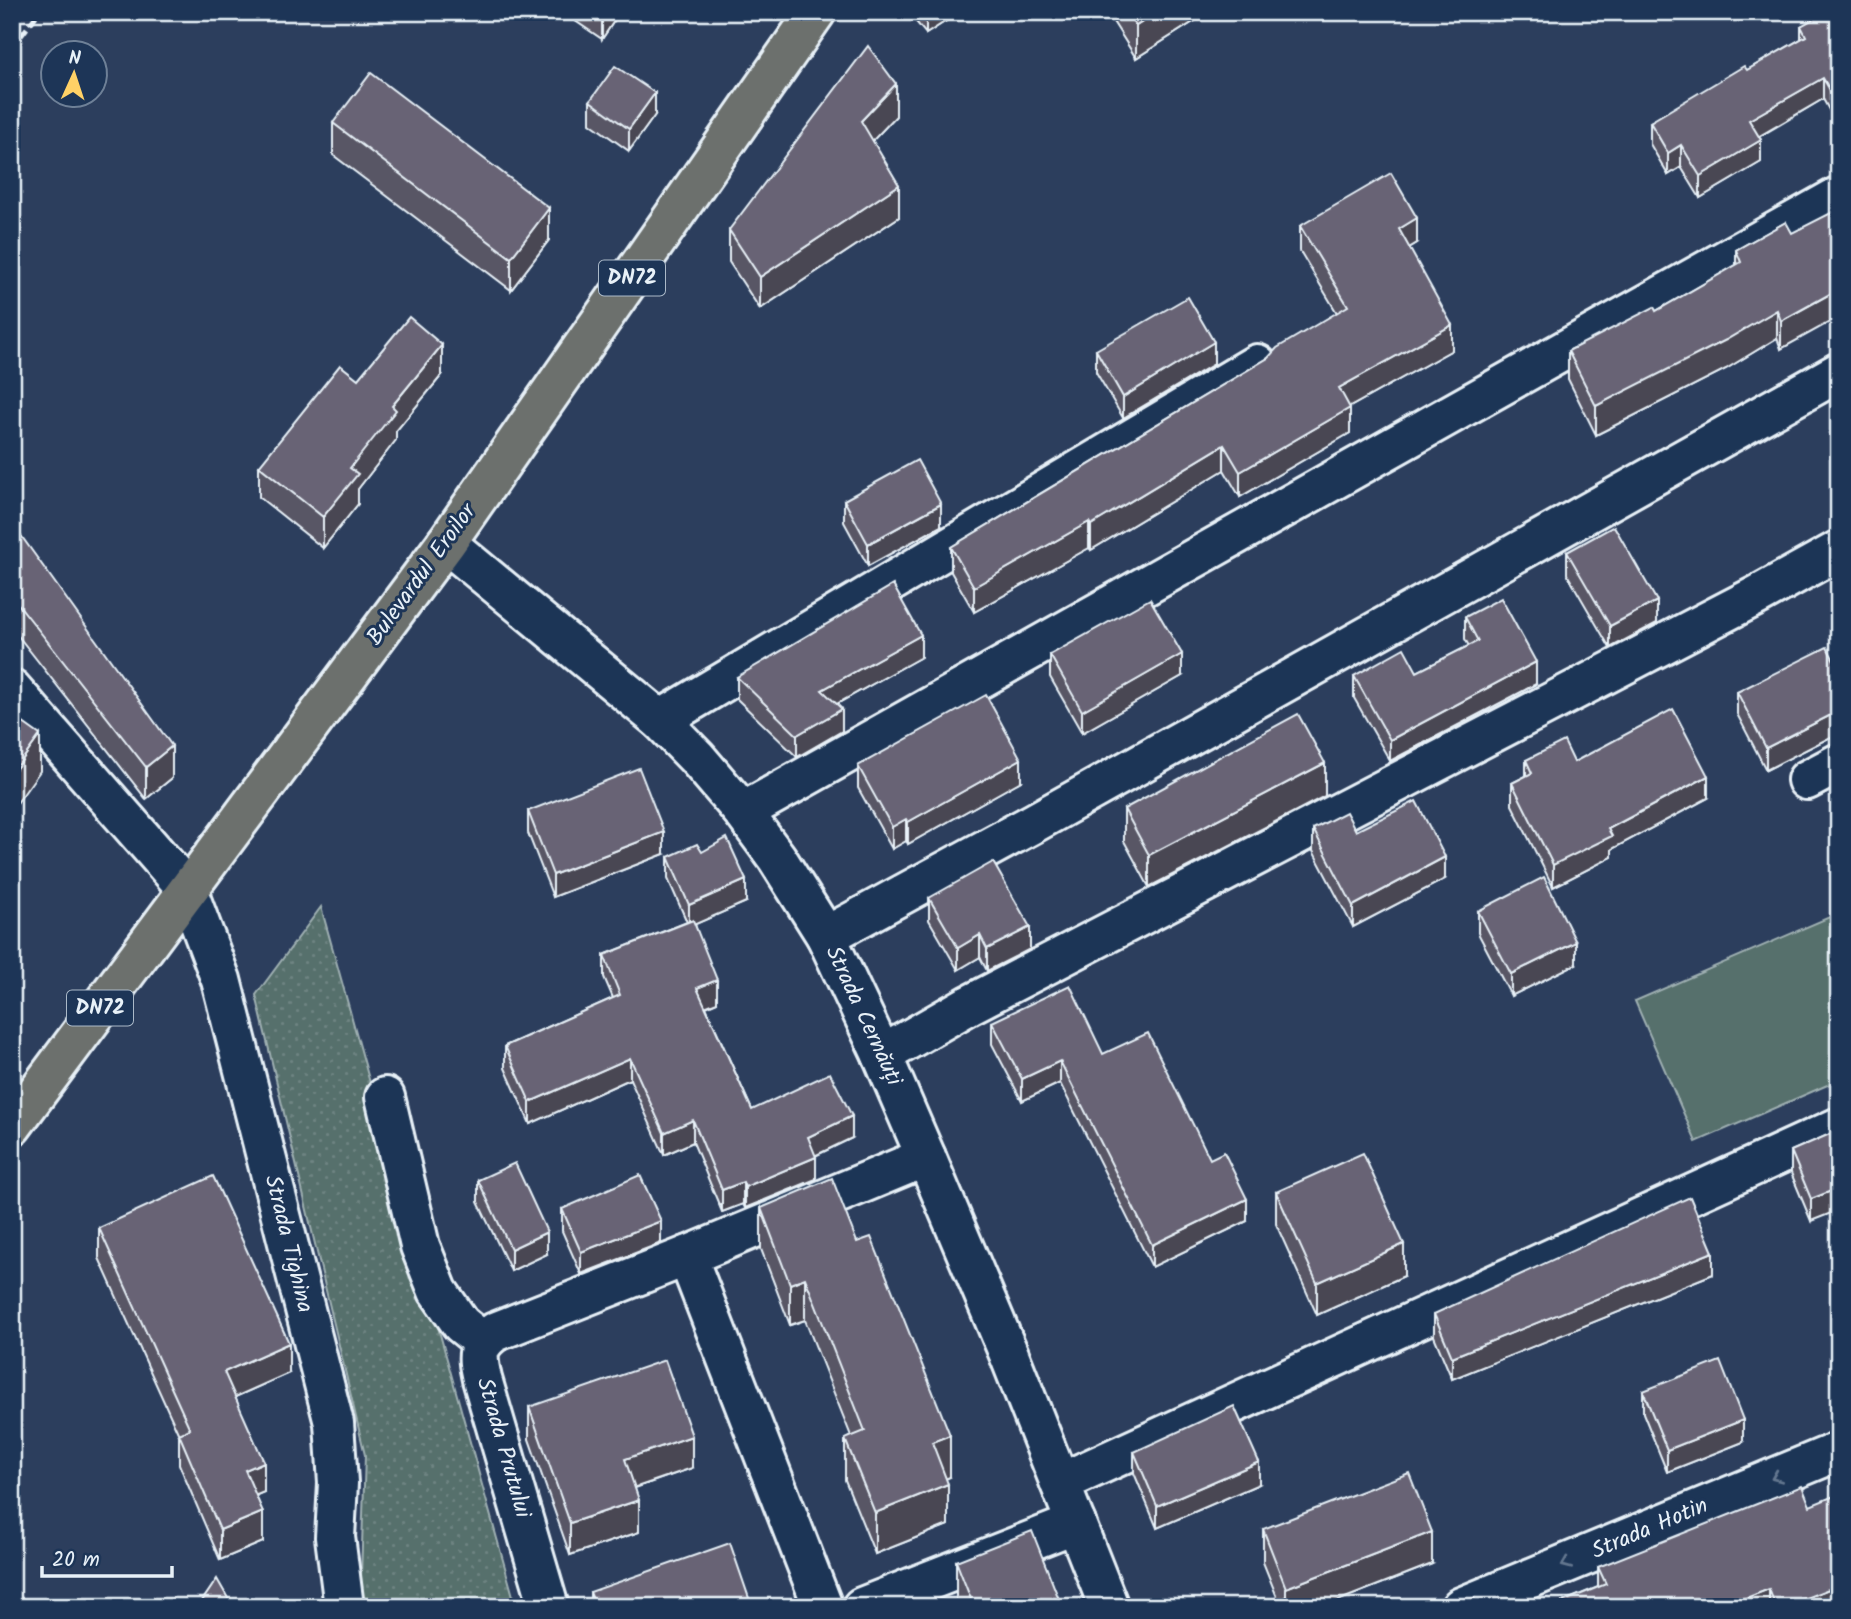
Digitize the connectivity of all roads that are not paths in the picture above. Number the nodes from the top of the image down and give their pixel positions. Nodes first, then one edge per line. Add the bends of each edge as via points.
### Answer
1 (816, 12) edge
2 (1839, 196) edge
3 (1257, 364) edge
4 (1839, 372) edge
5 (446, 543) junction
6 (1839, 550) edge
7 (12, 689) edge
8 (660, 720) junction
9 (743, 812) junction
10 (187, 890) junction
11 (826, 936) junction
12 (882, 1055) junction
13 (385, 1097) dead end
14 (12, 1126) edge
15 (1839, 1127) edge
16 (926, 1157) junction
17 (687, 1256) junction
18 (482, 1341) junction
19 (1839, 1451) edge
20 (1060, 1483) junction
21 (1076, 1523) junction
22 (1504, 1599) edge
23 (344, 1607) edge
24 (549, 1607) edge
25 (823, 1607) edge
26 (862, 1607) edge
27 (1109, 1607) edge
28 (1461, 1607) edge

1 - 5 main road, Bulevardul Eroilor / DN72
2 - 9 street
3 - 8 street
4 - 11 street
5 - 8 street, Strada Cernăuți
5 - 10 main road, Bulevardul Eroilor / DN72
6 - 12 street via 969,1005
7 - 10 street
8 - 9 street, Strada Cernăuți
9 - 11 street, Strada Cernăuți
10 - 14 main road, Bulevardul Eroilor / DN72
10 - 23 street, Strada Tighina via 221,980 334,1423 335,1537
11 - 12 street, Strada Cernăuți
12 - 16 street, Strada Cernăuți
13 - 18 street via 420,1245 438,1291 461,1324
15 - 20 street
16 - 17 street
16 - 20 street, Strada Cernăuți
17 - 18 street
17 - 25 street
18 - 24 street, Strada Prutului via 478,1359 482,1379
19 -> 22 street, Strada Hotin
20 - 21 street, Strada Cernăuți
21 - 26 street
21 - 27 street, Strada Cernăuți
22 - 28 street, Strada Hotin

